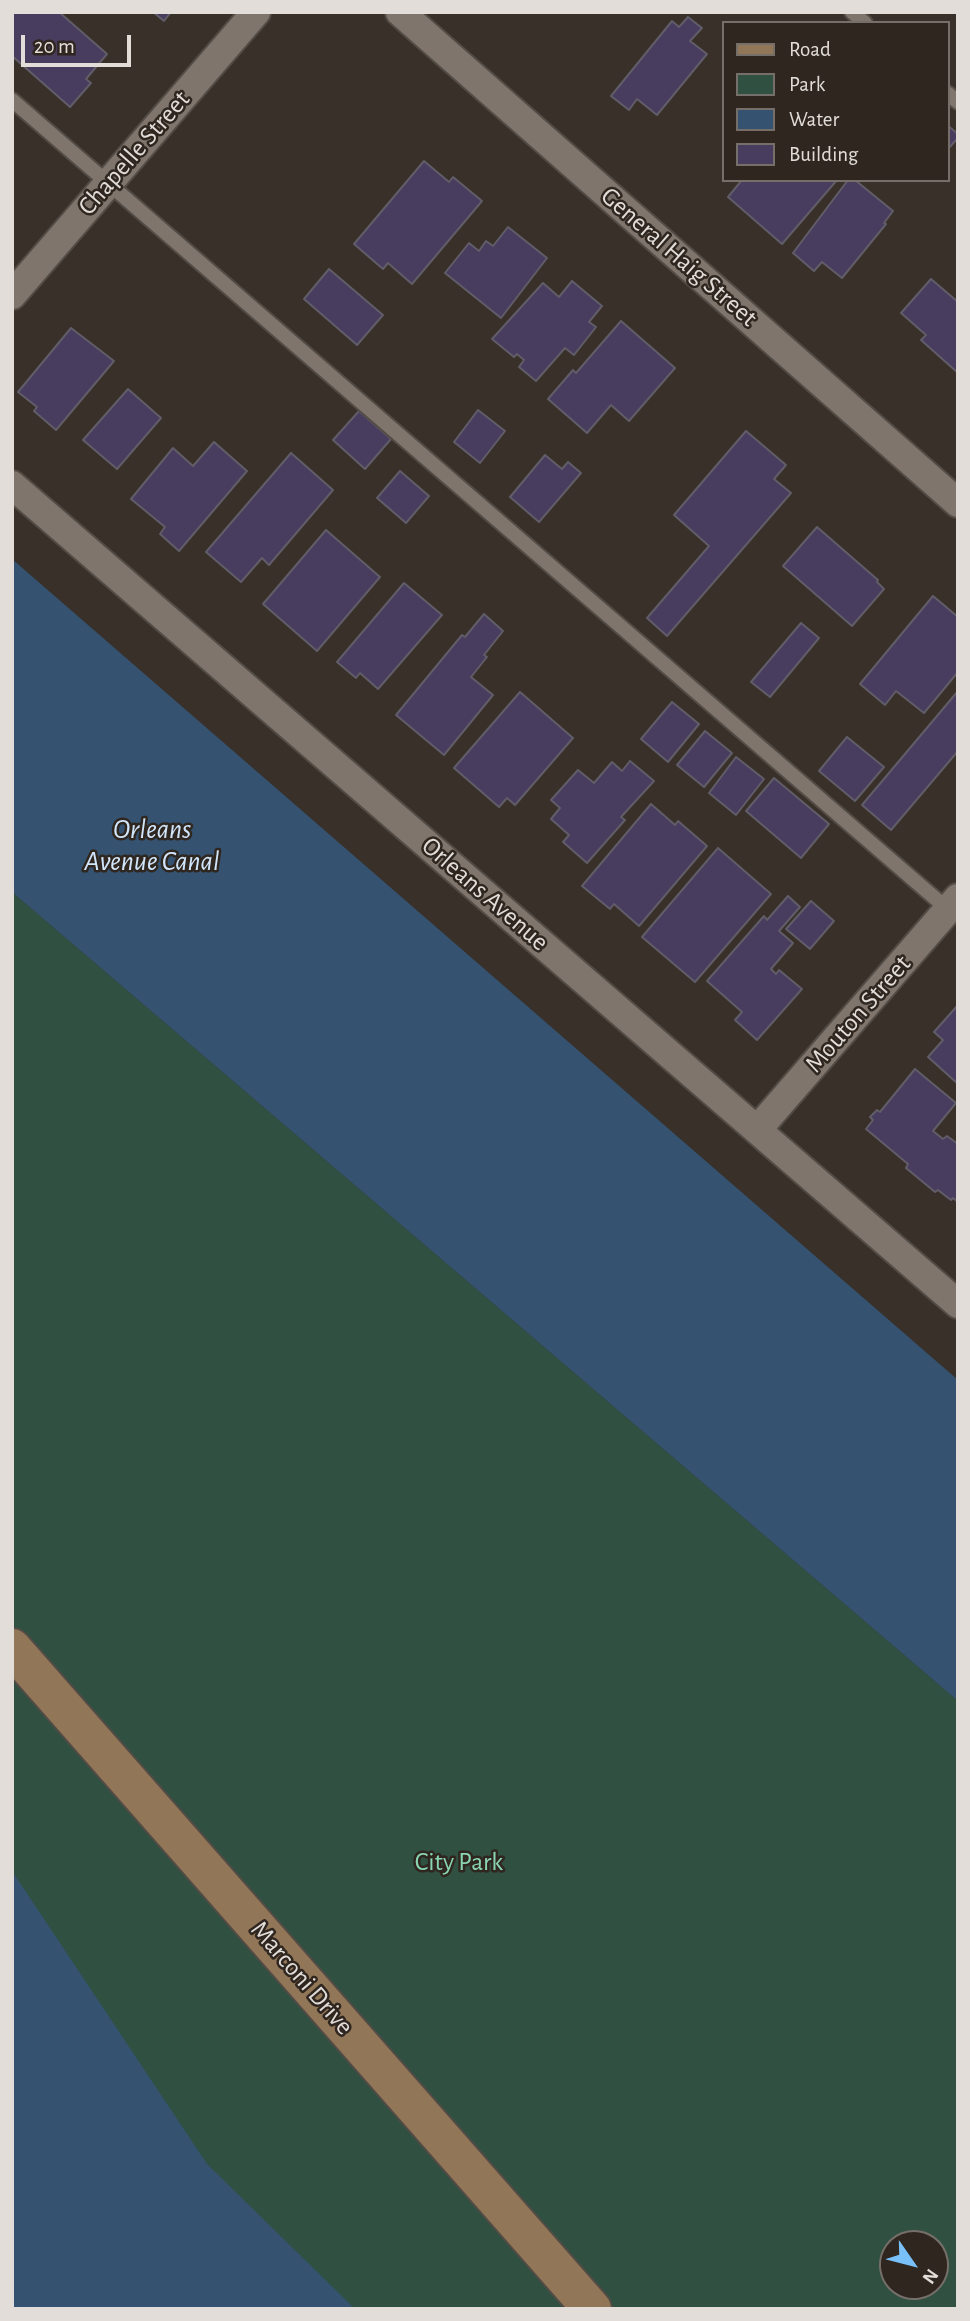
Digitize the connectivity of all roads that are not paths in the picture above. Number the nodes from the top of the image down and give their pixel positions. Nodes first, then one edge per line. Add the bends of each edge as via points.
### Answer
1 (256, 12) edge
2 (400, 12) edge
3 (12, 100) edge
4 (109, 183) junction
5 (12, 295) edge
6 (12, 485) edge
7 (958, 503) edge
8 (954, 908) edge
9 (757, 1130) junction
10 (958, 1304) edge
11 (12, 1648) edge
12 (592, 2309) edge

1 - 4 street, Chapelle Street
2 - 7 street, General Haig Street
3 - 4 lane
4 - 5 street, Chapelle Street
4 - 8 lane
6 - 9 street, Orleans Avenue
8 - 9 street, Mouton Street
9 - 10 street, Orleans Avenue
11 - 12 street, Marconi Drive

